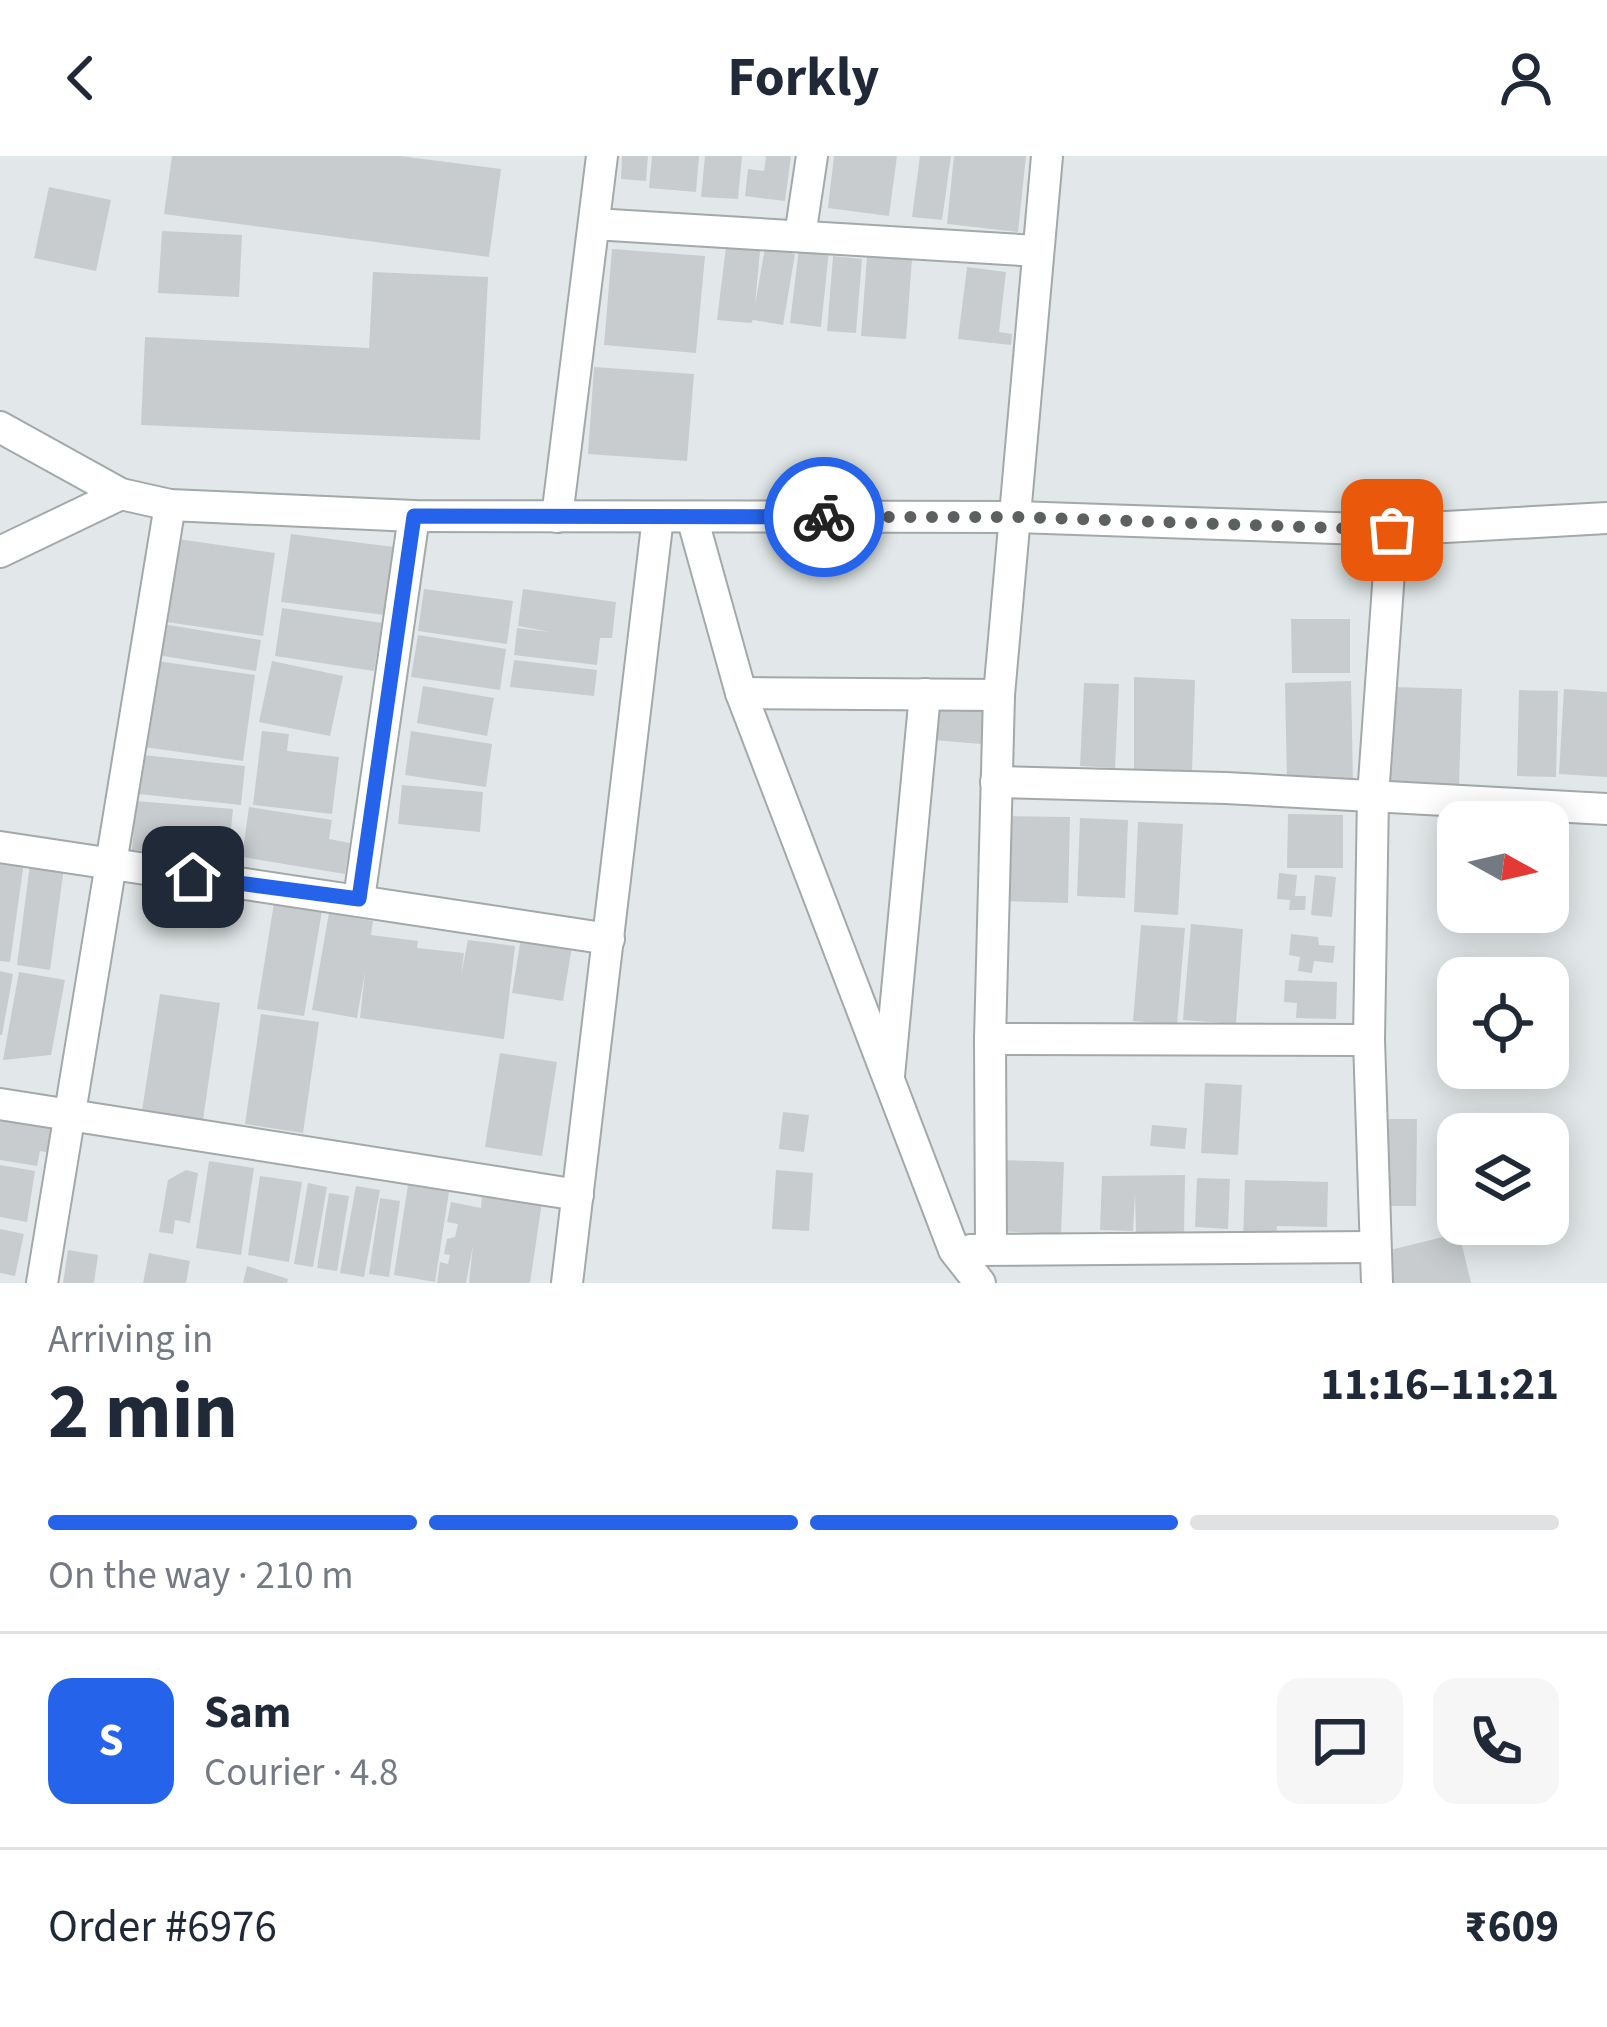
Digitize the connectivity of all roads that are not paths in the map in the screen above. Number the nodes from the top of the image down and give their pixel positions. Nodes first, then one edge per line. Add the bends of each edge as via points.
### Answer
1 (602, 156) edge
2 (812, 156) edge
3 (1047, 156) edge
4 (594, 224) junction
5 (800, 236) junction
6 (1037, 250) junction
7 (0, 427) edge
8 (121, 494) junction
9 (170, 506) junction
10 (414, 516) junction
11 (557, 517) junction
12 (658, 517) junction
13 (692, 517) junction
14 (1016, 517) junction
15 (1607, 518) edge
16 (1392, 530) junction
17 (0, 552) edge
18 (741, 693) junction
19 (926, 694) junction
20 (999, 694) junction
21 (996, 782) junction
22 (1373, 796) junction
23 (1607, 808) edge
24 (0, 847) edge
25 (110, 865) junction
26 (359, 899) junction
27 (609, 939) junction
28 (990, 1039) junction
29 (1369, 1040) junction
30 (888, 1083) junction
31 (0, 1104) edge
32 (72, 1116) junction
33 (578, 1195) junction
34 (1373, 1247) junction
35 (991, 1249) junction
36 (954, 1250) junction
37 (42, 1283) edge
38 (567, 1283) edge
39 (980, 1283) edge
40 (1377, 1283) edge

1 - 4 street
2 - 5 street
3 - 6 street
4 - 5 street
4 - 11 street
5 - 6 street
6 - 14 street
7 - 8 street
8 - 9 street
8 - 17 street
9 - 10 street
9 - 25 street
10 - 11 street
10 - 26 street
11 - 12 street
12 - 13 street
12 - 27 street
13 - 14 street
13 - 18 street
14 - 16 street
14 - 20 street
15 - 16 street
16 - 22 street
18 - 19 street
18 - 30 street
19 - 20 street
19 - 30 street
20 - 21 street
21 - 22 street
21 - 28 street
22 - 23 street
22 - 29 street
24 - 25 street
25 - 26 street
25 - 32 street
26 - 27 street
27 - 33 street
28 - 29 street
28 - 35 street
29 - 34 street
30 - 36 street
31 - 32 street
32 - 33 street
32 - 37 street
33 - 38 street
34 - 35 street
34 - 40 street
35 - 36 street
36 - 39 street

